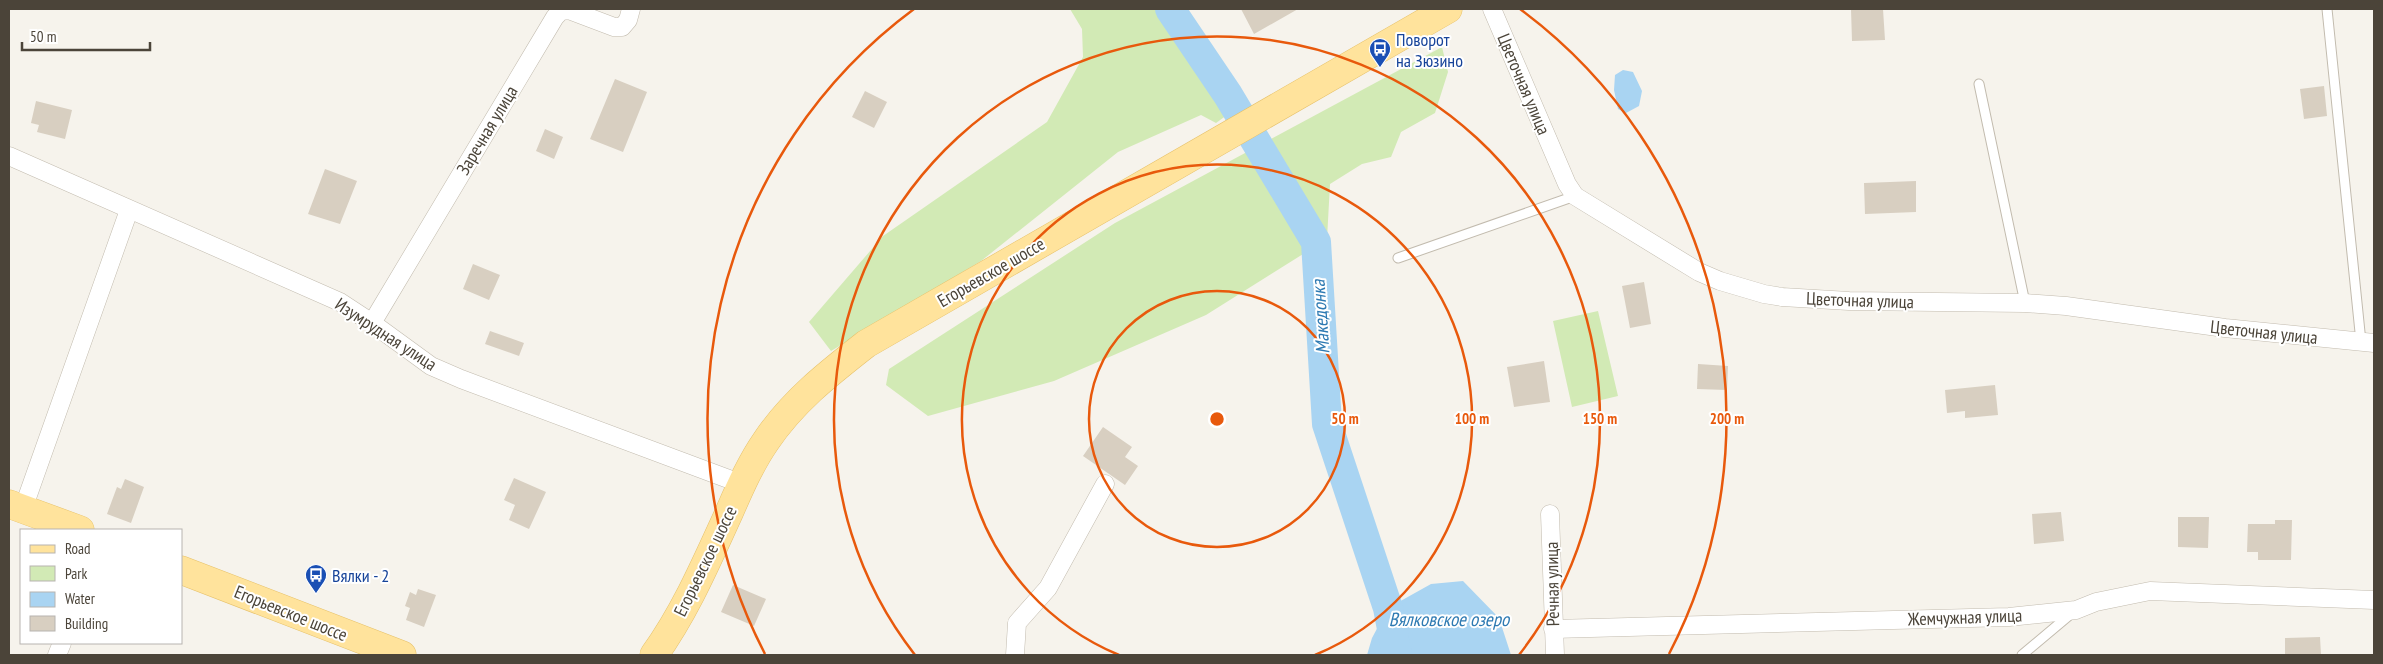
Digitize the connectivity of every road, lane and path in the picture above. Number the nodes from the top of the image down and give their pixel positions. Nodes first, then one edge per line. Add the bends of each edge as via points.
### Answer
1 (631, 9) edge
2 (1448, 9) edge
3 (1492, 9) edge
4 (2327, 9) edge
5 (1980, 84) dead end
6 (9, 156) edge
7 (1576, 196) junction
8 (130, 210) junction
9 (1398, 258) dead end
10 (2025, 303) junction
11 (372, 323) junction
12 (2367, 343) edge
13 (742, 484) junction
14 (1105, 484) dead end
15 (16, 506) edge
16 (1550, 514) dead end
17 (77, 529) edge
18 (182, 570) edge
19 (2374, 600) edge
20 (2076, 610) junction
21 (1553, 629) junction
22 (402, 655) edge
23 (654, 655) edge
24 (1014, 655) edge
25 (1555, 655) edge
26 (2022, 655) edge

1 - 11 street, Заречная улица via 628,20 622,26 614,27 569,10 555,17
2 - 13 main road, Егорьевское шоссе via 866,344 795,404 766,440
3 - 7 street, Цветочная улица via 1567,184
4 - 12 lane
5 - 10 lane
6 - 8 street, Изумрудная улица
7 - 9 lane
7 - 10 street, Цветочная улица via 1699,272 1764,294 1849,301
8 - 11 street, Изумрудная улица via 340,302
8 - 15 street
10 - 12 street, Цветочная улица
11 - 13 street, Изумрудная улица via 431,366 446,373
13 - 23 main road, Егорьевское шоссе via 693,591
14 - 24 street via 1048,588 1017,623
15 - 17 main road
16 - 21 street, Речная улица
18 - 22 main road, Егорьевское шоссе
19 - 20 street, Жемчужная улица via 2150,591 2096,602
20 - 21 street, Жемчужная улица via 1999,617
20 - 26 lane
21 - 25 street, Речная улица

